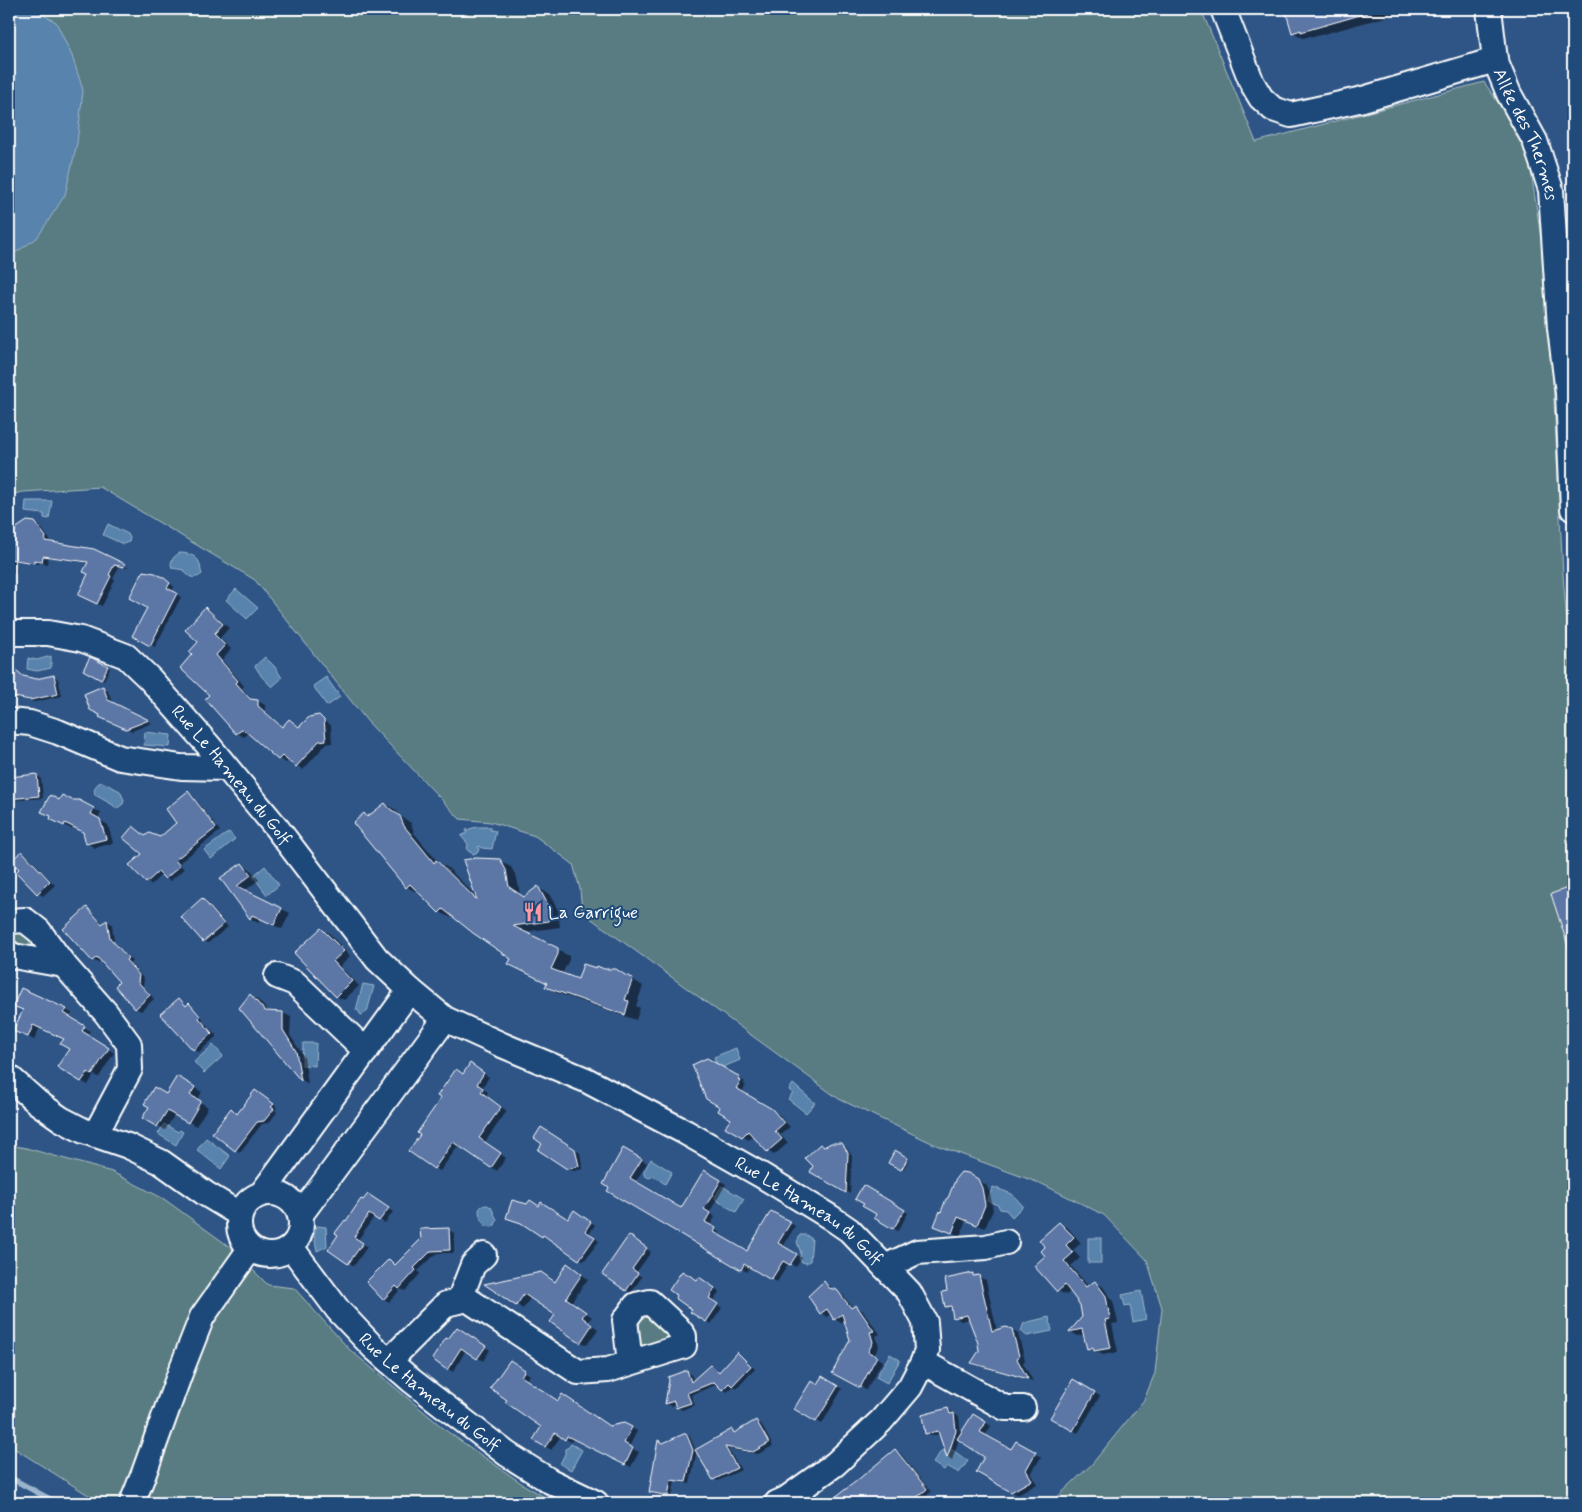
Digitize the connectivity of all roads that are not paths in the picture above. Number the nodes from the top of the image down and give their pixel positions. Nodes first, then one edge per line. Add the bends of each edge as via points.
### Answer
1 (1223, 9) edge
2 (1489, 9) edge
3 (1495, 60) junction
4 (1573, 509) edge
5 (9, 633) edge
6 (9, 721) edge
7 (226, 768) junction
8 (9, 921) edge
9 (9, 953) edge
10 (64, 965) junction
11 (277, 976) dead end
12 (410, 990) junction
13 (446, 1018) junction
14 (366, 1052) junction
15 (9, 1077) edge
16 (96, 1135) junction
17 (263, 1192) junction
18 (239, 1214) junction
19 (300, 1214) junction
20 (1006, 1242) dead end
21 (291, 1247) junction
22 (250, 1249) junction
23 (484, 1254) dead end
24 (885, 1267) junction
25 (459, 1301) junction
26 (389, 1361) junction
27 (923, 1362) junction
28 (630, 1363) dead end
29 (1023, 1408) dead end
30 (132, 1503) edge
31 (596, 1503) edge
32 (777, 1503) edge

1 - 3 street, Allée des Thermes via 1261,98 1273,109 1291,116 1363,99
2 - 3 street, Allée des Thermes
3 - 4 street, Allée des Thermes via 1509,94 1535,141 1551,190 1560,328 1568,393
5 - 7 street, Rue Le Hameau du Golf via 48,632 81,639 126,656 150,679
6 - 7 street via 30,723 58,732 120,758 180,767
7 - 12 street, Rue Le Hameau du Golf via 378,958
8 - 10 street via 25,920 39,931
9 - 10 street
10 - 16 street via 129,1044 130,1069
11 - 14 street via 295,983
12 - 13 street, Rue Le Hameau du Golf
12 - 14 street
13 - 19 street
13 - 24 street, Rue Le Hameau du Golf via 586,1080 693,1137 830,1217 849,1230
14 - 17 street
15 - 16 street via 61,1119
16 - 18 street via 161,1162
17 - 18 street via 248,1200
17 - 19 street via 279,1192 292,1200
18 - 22 street via 242,1239
19 - 21 street via 301,1232
20 - 24 street via 986,1247 918,1252
21 - 22 street via 278,1255 264,1255
21 - 26 street, Rue Le Hameau du Golf via 338,1310
22 - 30 street via 202,1318
23 - 25 street via 473,1265
24 - 27 street, Rue Le Hameau du Golf via 909,1292 925,1322 927,1350
25 - 26 street via 446,1304
25 - 28 street via 467,1299 578,1372 608,1370
26 - 31 street, Rue Le Hameau du Golf via 507,1454 550,1481
27 - 29 street via 1005,1408
27 - 32 street, Rue Le Hameau du Golf via 910,1387 881,1421 835,1464

